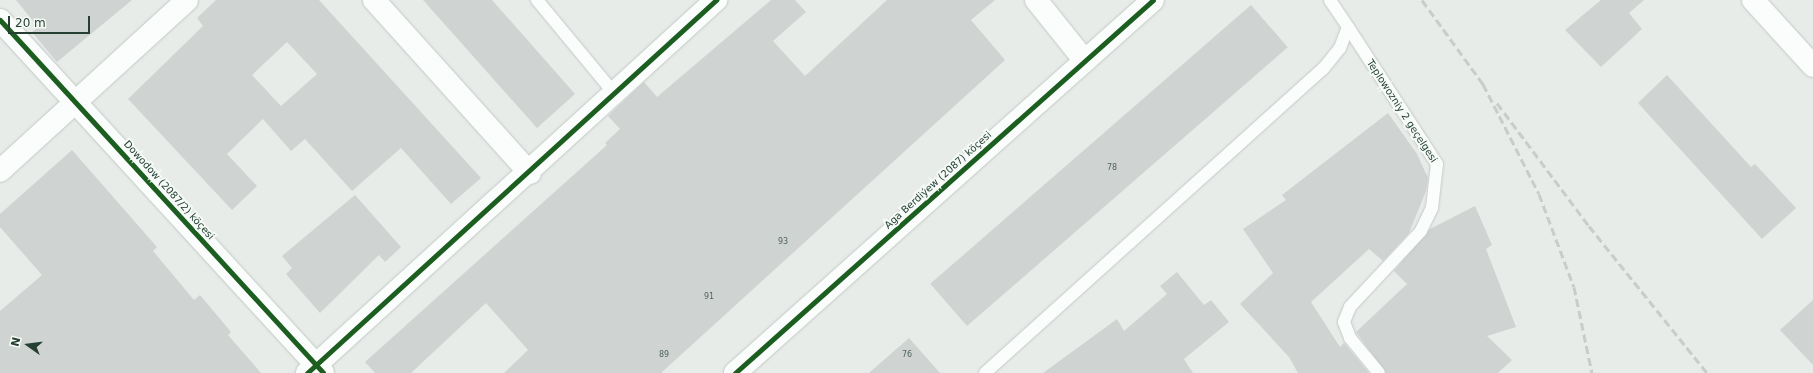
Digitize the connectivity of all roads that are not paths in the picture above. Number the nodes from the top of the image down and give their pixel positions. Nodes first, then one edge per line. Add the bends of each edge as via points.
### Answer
1 (187, 0) edge
2 (374, 0) edge
3 (537, 0) edge
4 (716, 0) edge
5 (1036, 0) edge
6 (1153, 0) edge
7 (1330, 0) edge
8 (1752, 0) edge
9 (0, 20) edge
10 (1348, 27) junction
11 (1085, 61) junction
12 (1813, 66) edge
13 (613, 92) junction
14 (75, 100) junction
15 (0, 171) edge
16 (530, 173) junction
17 (315, 370) edge
18 (735, 373) edge
19 (985, 373) edge
20 (1379, 373) edge

1 - 14 street
2 - 16 street
3 - 13 lane
4 - 13 street
5 - 11 street
6 - 11 street, Aga Berdiýew (2087) köçesi
7 - 10 lane, Teplowozniy 2 geçelgesi
8 - 12 street
9 - 14 street, Dowodow (2087/2) köçesi
10 - 19 lane via 1340,48 1323,69
10 - 20 lane, Teplowozniy 2 geçelgesi via 1437,164 1432,208 1421,232 1350,307 1344,322 1350,338
11 - 18 street, Aga Berdiýew (2087) köçesi
13 - 16 street
14 - 15 street
14 - 17 street, Dowodow (2087/2) köçesi
16 - 17 street

